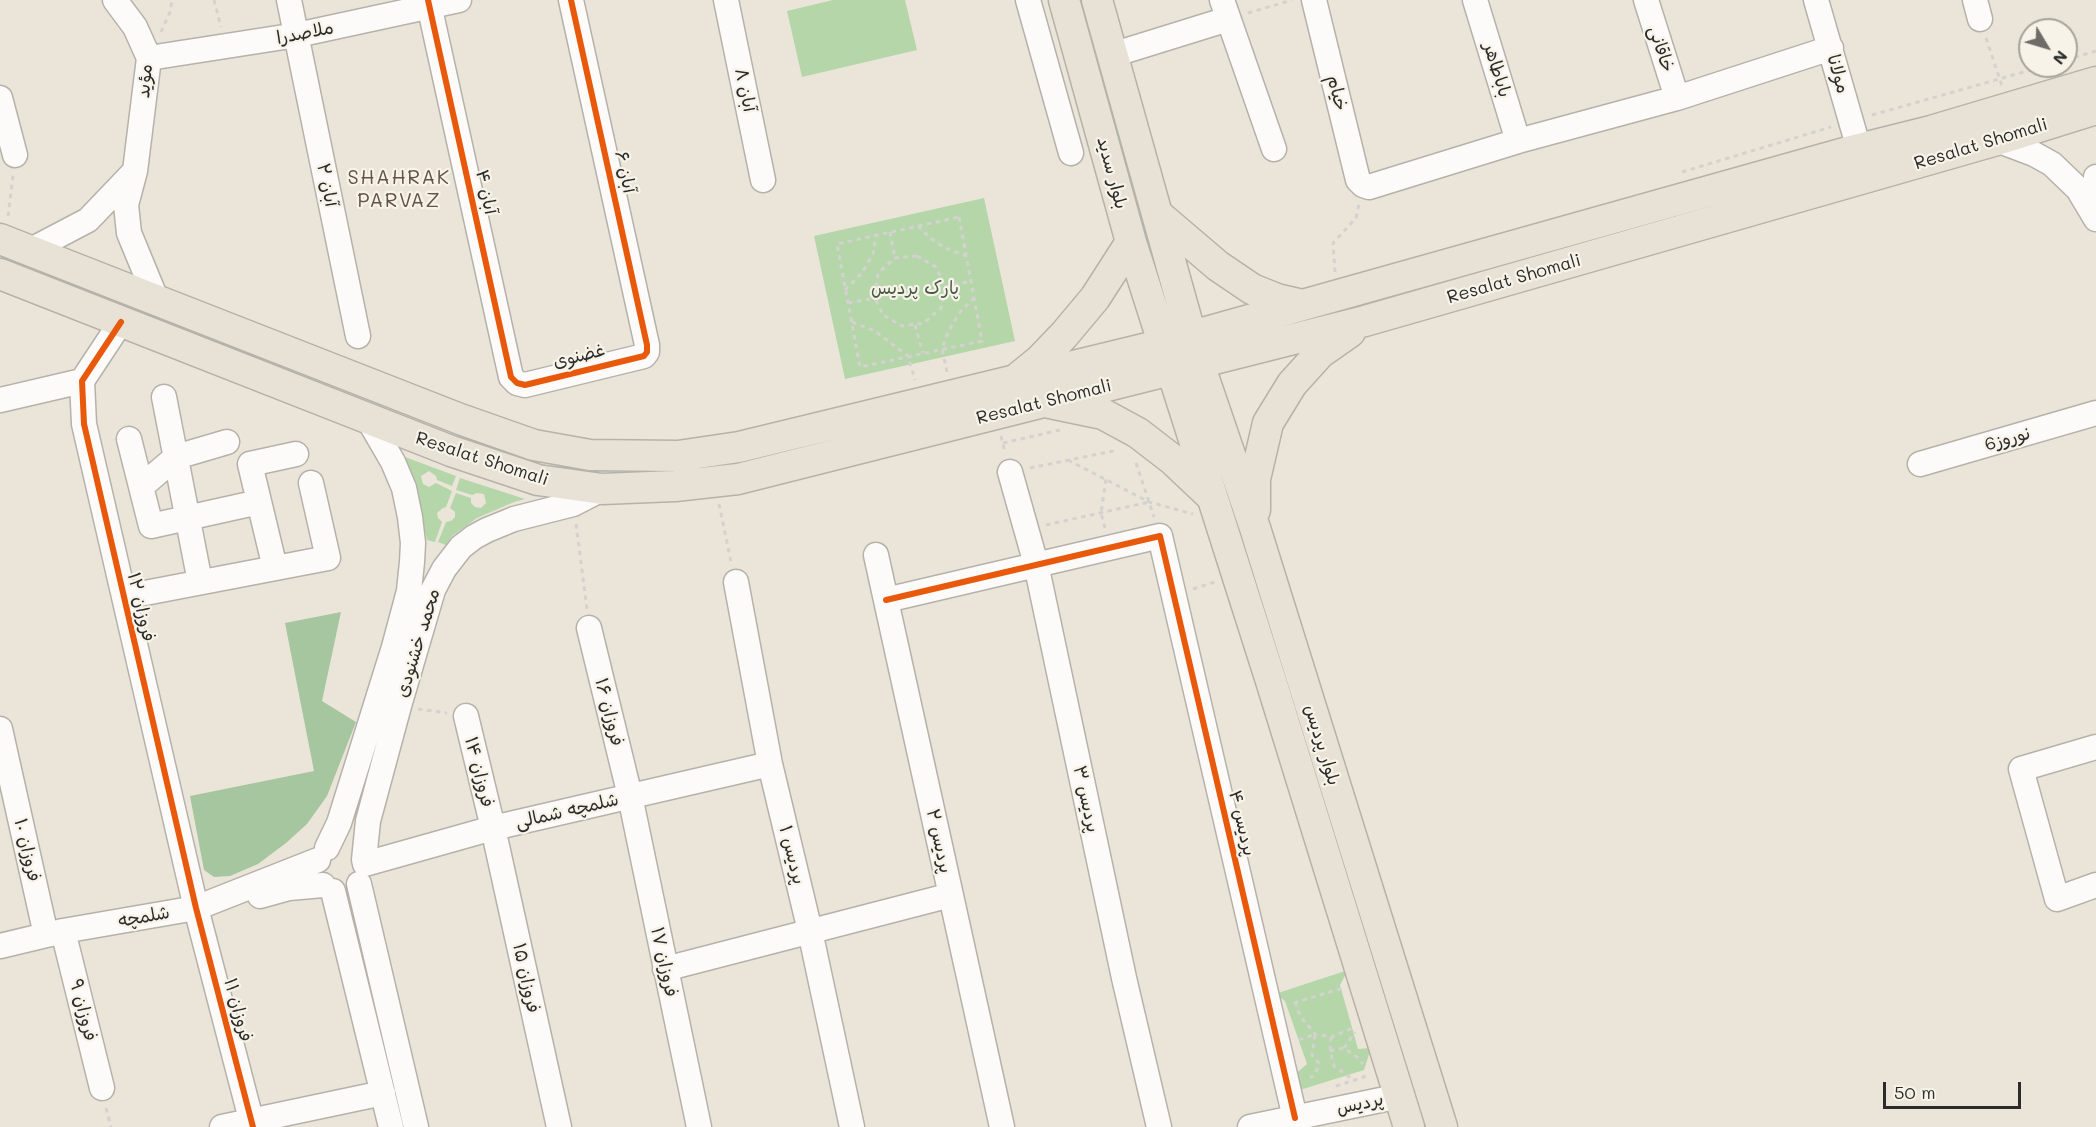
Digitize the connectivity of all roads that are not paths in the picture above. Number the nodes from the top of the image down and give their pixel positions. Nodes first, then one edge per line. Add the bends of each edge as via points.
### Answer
1 (115, 0) edge
2 (289, 0) edge
3 (459, 0) edge
4 (571, 0) edge
5 (726, 0) edge
6 (1028, 0) edge
7 (1065, 0) edge
8 (1097, 0) edge
9 (1314, 0) edge
10 (1475, 0) edge
11 (1646, 0) edge
12 (1816, 0) edge
13 (428, 3) edge
14 (1225, 10) edge
15 (297, 35) junction
16 (1831, 48) junction
17 (1112, 55) junction
18 (149, 58) junction
19 (2096, 82) edge
20 (1090, 94) junction
21 (0, 98) edge
22 (1677, 98) junction
23 (1057, 102) junction
24 (2096, 109) edge
25 (1997, 140) junction
26 (1518, 141) junction
27 (1274, 149) dead end
28 (1860, 149) junction
29 (1071, 153) dead end
30 (15, 155) road end
31 (135, 171) junction
32 (2096, 177) edge
33 (763, 180) dead end
34 (1157, 214) junction
35 (2096, 219) edge
36 (4, 231) edge
37 (1131, 242) junction
38 (29, 251) junction
39 (1172, 269) junction
40 (0, 274) edge
41 (1142, 276) junction
42 (156, 301) junction
43 (1303, 305) junction
44 (1253, 319) junction
45 (1365, 321) junction
46 (121, 322) junction
47 (358, 336) dead end
48 (1260, 348) junction
49 (647, 352) joint
50 (1182, 354) junction
51 (1090, 376) junction
52 (82, 381) junction
53 (1015, 381) junction
54 (517, 382) joint
55 (164, 397) dead end
56 (0, 400) edge
57 (1044, 402) junction
58 (2096, 414) edge
59 (368, 419) junction
60 (129, 439) dead end
61 (227, 442) dead end
62 (296, 454) dead end
63 (176, 457) junction
64 (1920, 464) dead end
65 (1010, 472) road end
66 (311, 483) dead end
67 (142, 486) junction
68 (602, 489) junction
69 (1211, 496) junction
70 (259, 502) junction
71 (188, 519) junction
72 (1255, 528) junction
73 (876, 555) dead end
74 (412, 562) junction
75 (1036, 564) junction
76 (275, 568) junction
77 (444, 568) junction
78 (1267, 568) junction
79 (1228, 578) junction
80 (200, 582) junction
81 (736, 582) road end
82 (124, 597) junction
83 (886, 600) junction
84 (589, 628) road end
85 (466, 716) road end
86 (0, 729) edge
87 (2096, 747) edge
88 (770, 764) junction
89 (630, 796) junction
90 (493, 828) junction
91 (322, 854) junction
92 (362, 869) junction
93 (2096, 885) edge
94 (328, 888) junction
95 (951, 895) junction
96 (196, 908) junction
97 (810, 931) junction
98 (55, 933) junction
99 (0, 946) edge
100 (665, 969) junction
101 (102, 1088) dead end
102 (383, 1092) junction
103 (1400, 1096) junction
104 (1295, 1118) junction
105 (297, 1119) edge
106 (253, 1124) edge
107 (222, 1127) edge
108 (392, 1127) edge
109 (416, 1127) edge
110 (559, 1127) edge
111 (699, 1127) edge
112 (852, 1127) edge
113 (1002, 1127) edge
114 (1159, 1127) edge
115 (1250, 1127) edge
116 (1409, 1127) edge
117 (1442, 1127) edge

1 - 18 street, مؤید via 135,27
2 - 15 street, آبان ۲
3 - 13 street, ملاصدرا
4 - 49 street, آبان ۶
5 - 33 street, آبان ۸
6 - 23 street
7 - 20 main road, بلوار سدید
8 - 17 main road, بلوار سدید
9 - 26 street, خیام via 1358,180 1363,185
10 - 26 street, باباطاهر
11 - 22 street, خاقانی
12 - 16 street, مولانا
13 - 15 street, ملاصدرا
13 - 54 street, آبان ۴ via 511,377
14 - 17 street
14 - 27 street
15 - 18 street, ملاصدرا
15 - 47 street, آبان ۲
16 - 22 street
16 - 28 street, مولانا
17 - 34 main road, بلوار سدید
18 - 31 street, مؤید
19 - 28 main road, Resalat Shomali
20 - 23 street
20 - 37 main road, بلوار سدید
21 - 30 street
22 - 26 street
23 - 29 street
24 - 25 main road, Resalat Shomali
25 - 35 street via 2052,164 2078,189
25 - 45 main road, Resalat Shomali
28 - 43 main road, Resalat Shomali
31 - 38 street via 88,220
31 - 42 street, مؤید via 126,205 129,233
32 - 35 street
34 - 39 main road, بلوار سدید
34 - 43 main road via 1218,266 1252,289
36 - 38 main road, Resalat Shomali
37 - 41 main road, بلوار سدید
37 - 53 main road via 1095,298 1040,360
38 - 42 main road, Resalat Shomali
39 - 41 main road
39 - 50 main road, بلوار سدید
40 - 46 main road, Resalat Shomali
41 - 50 main road, بلوار سدید
42 - 53 main road, Resalat Shomali via 480,427 534,445 590,455 678,456 739,447
43 - 44 main road, Resalat Shomali
44 - 48 main road
44 - 50 main road, Resalat Shomali
45 - 48 main road, Resalat Shomali
45 - 72 main road via 1320,353 1292,384 1268,423 1255,479
46 - 52 street
46 - 59 main road, Resalat Shomali
48 - 50 main road, Resalat Shomali
49 - 54 street, غضنوی via 644,356 525,385
50 - 51 main road, Resalat Shomali
50 - 69 main road, بلوار پردیس
50 - 72 main road, بلوار پردیس
51 - 53 main road, Resalat Shomali
51 - 57 main road, Resalat Shomali
52 - 56 street
52 - 82 street, فروزان ۱۲ via 84,424
55 - 63 street
57 - 68 main road, Resalat Shomali via 738,478
57 - 69 main road via 1103,414 1138,433 1141,446
58 - 64 street, نوروز6
59 - 68 main road, Resalat Shomali via 538,480
59 - 74 street, محمد خشنودی via 404,488 413,543
60 - 67 street
61 - 63 street
62 - 70 street via 250,464
63 - 67 street
63 - 71 street
65 - 75 street, پردیس ۳
66 - 76 street via 328,558
67 - 71 street via 151,526
68 - 77 street, محمد خشنودی via 573,504 487,530 461,548
69 - 79 main road, بلوار پردیس
70 - 71 street
70 - 76 street
71 - 80 street
72 - 78 main road, بلوار پردیس
73 - 83 street, پردیس ۲
74 - 77 street via 426,553 436,557
74 - 91 street, محمد خشنودی via 409,591 394,646 339,823
75 - 83 street
75 - 104 street, پردیس ۴ via 1160,536
75 - 114 street, پردیس ۳
76 - 80 street
77 - 92 street, محمد خشنودی via 433,590 399,706 368,821
78 - 79 main road
78 - 117 main road, بلوار پردیس
79 - 103 main road, بلوار پردیس
80 - 82 street
81 - 88 street, پردیس ۱
82 - 96 street, فروزان ۱۲
83 - 95 street, پردیس ۲
84 - 89 street, فروزان ۱۶
85 - 90 street, فروزان ۱۴
86 - 98 street, فروزان ۱۰
87 - 93 street via 2021,769 2057,899
88 - 89 street, شلمچه شمالی
88 - 97 street, پردیس ۱
89 - 90 street, شلمچه شمالی
89 - 100 street, فروزان ۱۷
90 - 92 street, شلمچه شمالی
90 - 110 street, فروزان ۱۵
91 - 92 street via 336,844 346,844 355,848
91 - 94 street via 316,869
91 - 96 street, شلمچه
92 - 94 street via 349,891
92 - 109 street, محمد خشنودی
94 - 96 street via 289,888
94 - 102 street
95 - 97 street
95 - 113 street, پردیس ۲
96 - 98 street, شلمچه
96 - 106 street, فروزان ۱۱
97 - 100 street
97 - 112 street, پردیس ۱
98 - 99 street, شلمچه
98 - 101 street, فروزان ۹
100 - 111 street, فروزان ۱۷
102 - 105 street
102 - 108 street
103 - 104 street, پردیس
103 - 116 main road, بلوار پردیس
104 - 115 street, پردیس
105 - 106 street
106 - 107 street

